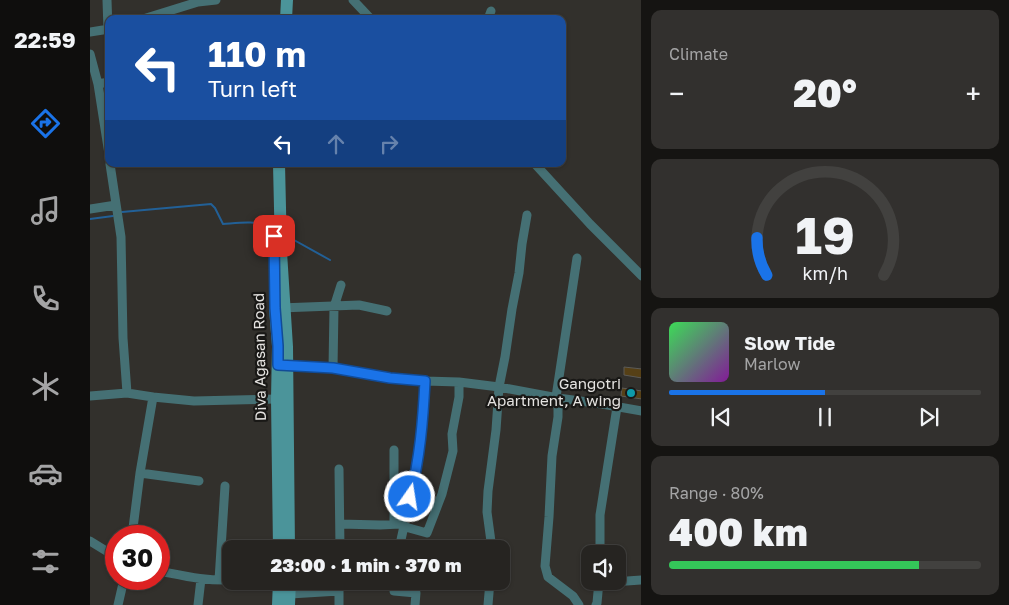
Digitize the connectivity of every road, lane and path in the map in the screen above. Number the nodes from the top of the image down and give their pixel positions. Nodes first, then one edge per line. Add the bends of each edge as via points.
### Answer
1 (107, 0) edge
2 (216, 0) edge
3 (282, 0) edge
4 (287, 0) edge
5 (353, 0) edge
6 (198, 1) edge
7 (108, 15) edge
8 (155, 15) edge
9 (280, 15) edge
10 (286, 15) edge
11 (367, 15) edge
12 (105, 30) edge
13 (90, 32) edge
14 (90, 54) edge
15 (105, 83) edge
16 (98, 84) junction
17 (105, 129) edge
18 (110, 167) edge
19 (273, 167) edge
20 (279, 167) edge
21 (538, 167) edge
22 (116, 205) junction
23 (90, 209) edge
24 (527, 215) dead end
25 (577, 258) dead end
26 (641, 275) edge
27 (341, 285) dead end
28 (334, 307) junction
29 (280, 308) junction
30 (387, 311) dead end
31 (283, 365) junction
32 (333, 368) junction
33 (425, 381) junction
34 (459, 382) junction
35 (499, 387) junction
36 (127, 393) junction
37 (90, 396) edge
38 (153, 397) junction
39 (557, 397) junction
40 (277, 399) junction
41 (617, 407) junction
42 (641, 412) edge
43 (394, 450) dead end
44 (340, 469) dead end
45 (140, 473) junction
46 (199, 481) dead end
47 (225, 486) dead end
48 (340, 524) junction
49 (400, 524) junction
50 (133, 525) edge
51 (279, 540) edge
52 (289, 540) edge
53 (340, 540) edge
54 (399, 540) edge
55 (491, 540) edge
56 (90, 541) edge
57 (600, 545) edge
58 (105, 550) edge
59 (170, 573) edge
60 (201, 579) junction
61 (219, 580) joint
62 (641, 580) edge
63 (626, 581) edge
64 (121, 590) edge
65 (279, 590) edge
66 (311, 590) edge
67 (339, 590) edge
68 (394, 590) edge
69 (489, 590) edge
70 (598, 590) edge
71 (290, 593) edge
72 (118, 605) edge
73 (198, 605) edge
74 (278, 605) edge
75 (339, 605) edge
76 (414, 605) edge
77 (488, 605) edge
78 (580, 605) edge
79 (596, 605) edge

1 - 7 street
2 - 6 street
3 - 9 street
4 - 10 street
5 - 11 street
6 - 8 street
12 - 13 street
14 - 16 street
15 - 16 street
16 - 17 street
18 - 22 street
19 - 29 street, Diva Agasan Road
20 - 29 street
21 - 26 street
22 - 23 street
22 - 36 street via 121,237
24 - 35 street
25 - 39 street
27 - 28 street
28 - 29 street
28 - 30 street via 359,306
28 - 32 street
29 - 31 street, Diva Agasan Road via 278,346
31 - 32 street
31 - 40 street, Diva Agasan Road
31 - 52 street
32 - 33 street
33 - 34 street
33 - 49 street via 417,464
34 - 35 street
34 - 49 street via 453,451 442,494 427,533
35 - 39 street
35 - 55 street via 488,491
36 - 37 street
36 - 38 street
38 - 40 street via 194,401
38 - 45 street
39 - 41 street
39 - 78 street via 545,566 548,577
40 - 51 street, Diva Agasan Road
41 - 42 street
41 - 57 street via 600,515
43 - 49 street
44 - 48 street
45 - 46 street
45 - 50 street
47 - 61 street
48 - 49 street
48 - 53 street
49 - 54 street
56 - 58 street
59 - 60 street
60 - 61 street
60 - 73 street
62 - 63 street
64 - 72 street
65 - 74 street
66 - 71 street
67 - 75 street
68 - 76 street via 416,593
69 - 77 street
70 - 79 street

